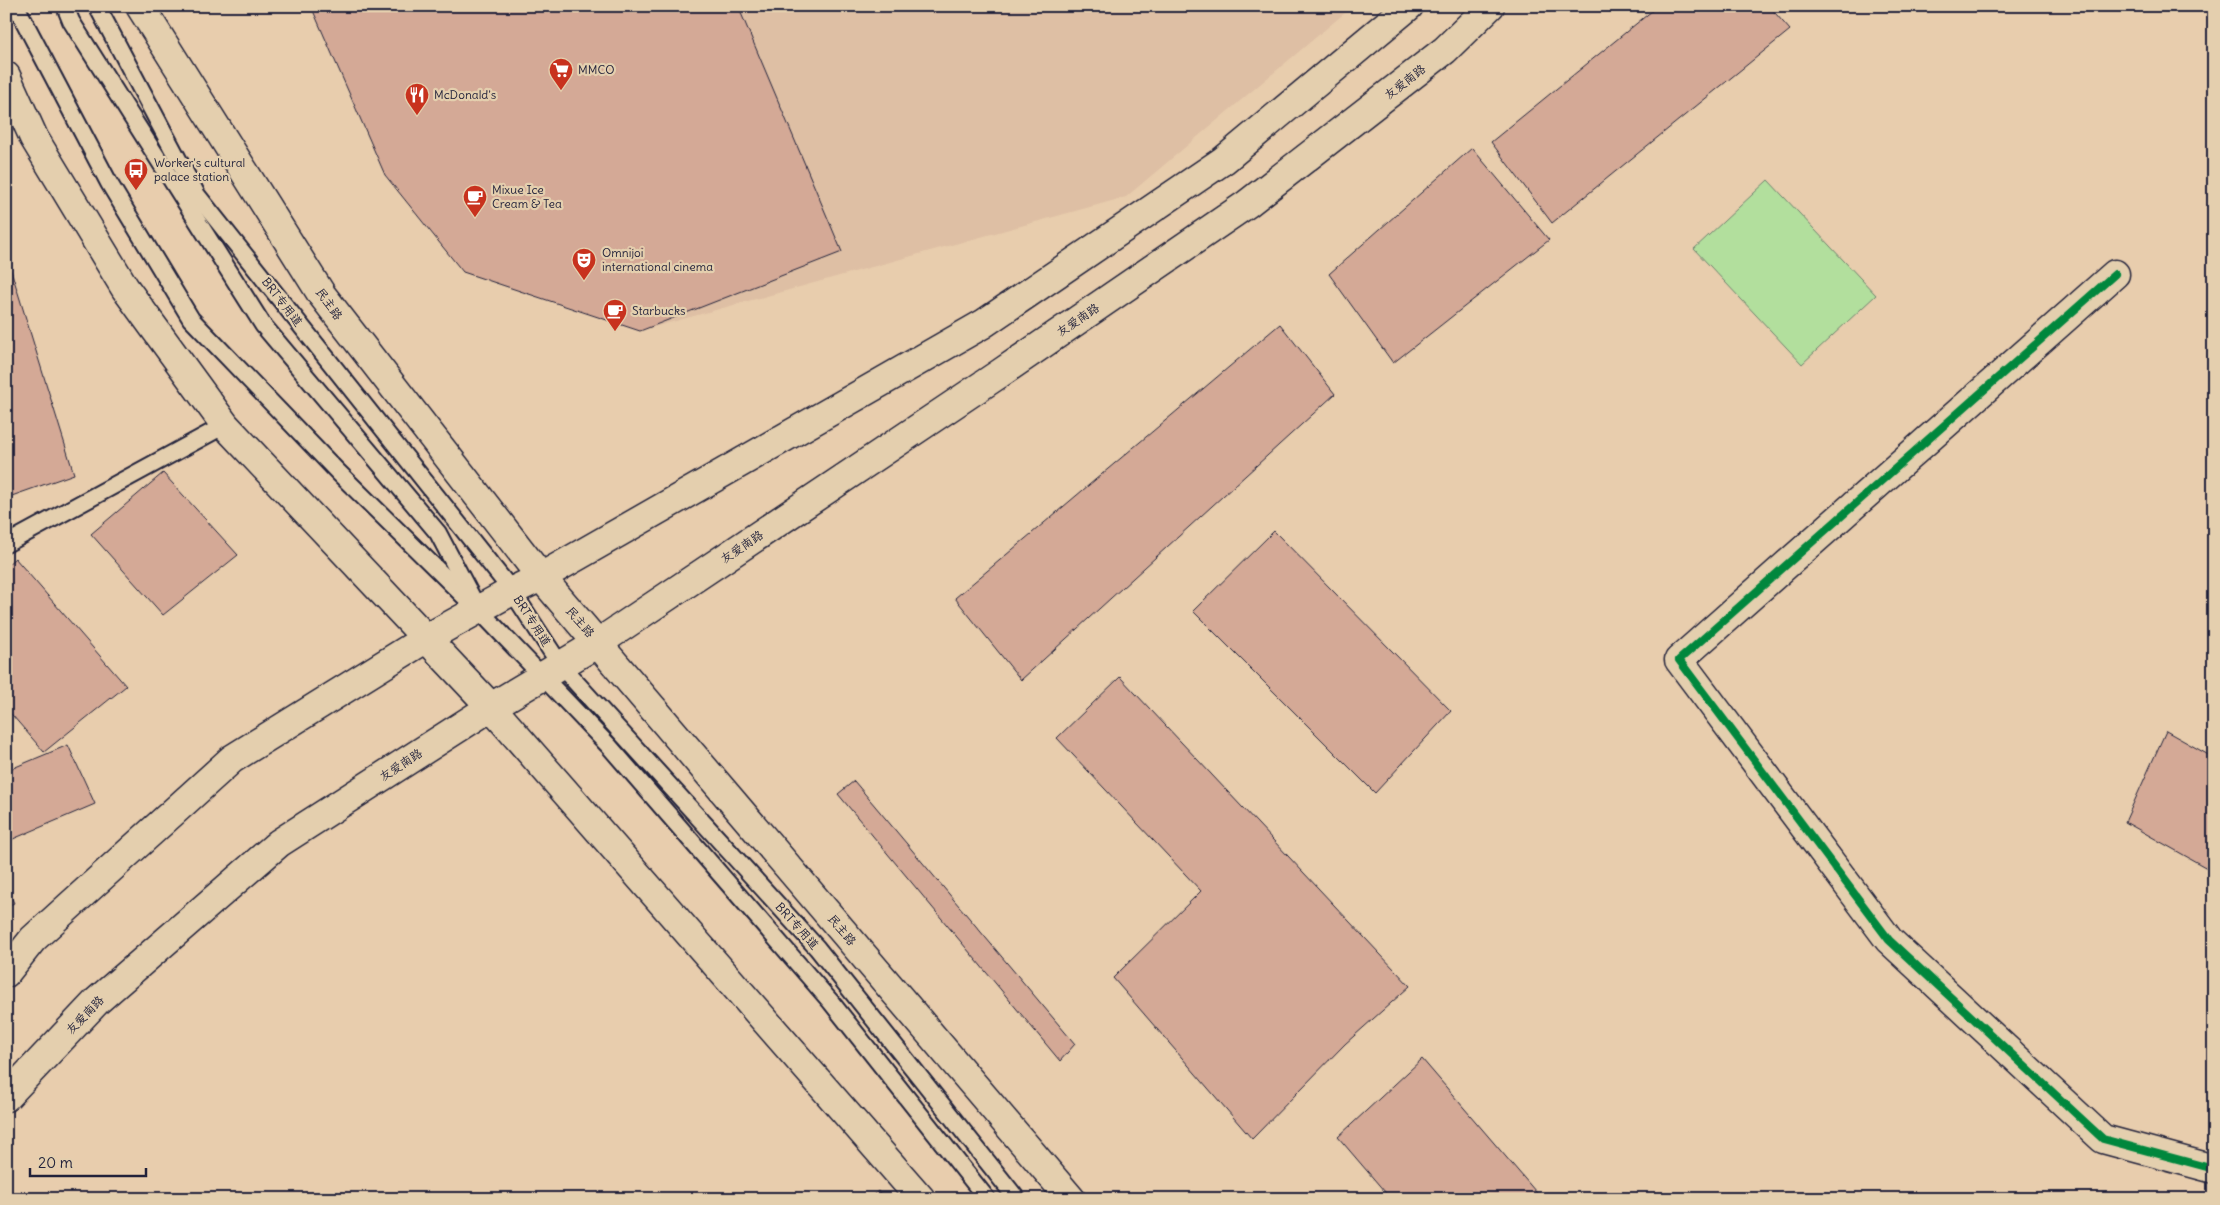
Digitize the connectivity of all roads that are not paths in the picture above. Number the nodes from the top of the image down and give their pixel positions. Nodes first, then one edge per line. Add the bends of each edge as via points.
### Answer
1 (16, 6) edge
2 (65, 6) edge
3 (97, 6) edge
4 (140, 6) edge
5 (1409, 6) edge
6 (1490, 6) edge
7 (6, 76) edge
8 (2115, 274) dead end
9 (225, 425) junction
10 (6, 544) edge
11 (541, 577) junction
12 (512, 590) junction
13 (478, 610) junction
14 (425, 639) junction
15 (598, 643) junction
16 (551, 671) junction
17 (491, 707) junction
18 (6, 973) edge
19 (6, 1097) edge
20 (2214, 1169) edge
21 (921, 1199) edge
22 (987, 1199) edge
23 (1017, 1199) edge
24 (1071, 1199) edge

1 - 13 lane, BRT专用道 via 109,183 191,319 337,471
2 - 13 lane, BRT专用道 via 71,21 263,325 438,533
3 - 12 lane, BRT专用道 via 197,195
4 - 11 main road, 民主路 via 322,295
5 - 11 main road via 1224,160 983,324
6 - 15 main road, 友爱南路 via 1445,50 1247,204
7 - 9 main road via 34,138 126,288
8 - 20 main road via 1679,660 1889,940 2103,1139
9 - 10 lane
9 - 14 main road
11 - 12 main road
11 - 15 main road, 民主路
12 - 13 main road
12 - 16 lane, BRT专用道
13 - 14 main road
13 - 16 lane, BRT专用道
14 - 17 main road
14 - 18 main road via 232,759 33,939
15 - 16 main road, 友爱南路
15 - 24 main road, 民主路
16 - 17 main road, 友爱南路
16 - 22 lane, BRT专用道 via 609,746 831,1002
16 - 23 lane, BRT专用道 via 817,948
17 - 19 main road, 友爱南路 via 279,843 98,1001
17 - 21 main road

